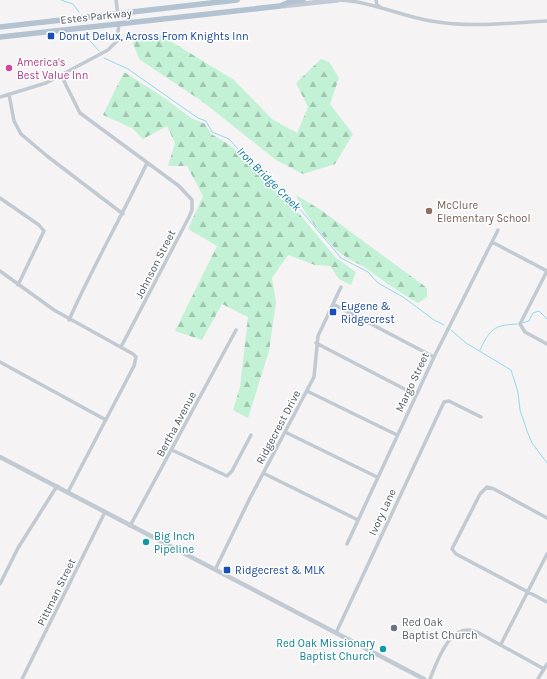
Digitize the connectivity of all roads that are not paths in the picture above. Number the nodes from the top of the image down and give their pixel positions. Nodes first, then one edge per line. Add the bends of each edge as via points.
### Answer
1 (116, 0) edge
2 (237, 0) edge
3 (303, 0) edge
4 (339, 0) edge
5 (376, 0) edge
6 (280, 6) junction
7 (383, 9) junction
8 (118, 14) junction
9 (547, 21) edge
10 (119, 23) junction
11 (0, 27) edge
12 (0, 37) edge
13 (61, 75) junction
14 (9, 94) junction
15 (0, 97) edge
16 (147, 163) junction
17 (0, 198) edge
18 (123, 214) junction
19 (498, 230) dead end
20 (492, 242) junction
21 (0, 271) edge
22 (547, 271) edge
23 (18, 285) junction
24 (341, 287) dead end
25 (333, 304) junction
26 (69, 320) junction
27 (236, 330) dead end
28 (316, 344) junction
29 (547, 344) edge
30 (121, 347) junction
31 (434, 357) junction
32 (0, 362) edge
33 (307, 391) junction
34 (416, 395) junction
35 (481, 417) dead end
36 (106, 420) junction
37 (285, 432) junction
38 (251, 435) dead end
39 (397, 435) junction
40 (172, 450) junction
41 (0, 457) edge
42 (263, 473) junction
43 (377, 477) junction
44 (57, 486) junction
45 (68, 492) junction
46 (105, 512) junction
47 (547, 518) edge
48 (358, 520) junction
49 (130, 526) junction
50 (347, 544) dead end
51 (547, 554) edge
52 (215, 570) junction
53 (0, 584) edge
54 (528, 591) junction
55 (547, 602) edge
56 (336, 633) junction
57 (501, 644) junction
58 (547, 664) edge
59 (544, 669) junction
60 (22, 679) edge
61 (424, 679) edge
62 (430, 679) edge
63 (538, 679) edge

1 - 8 street
2 - 8 main road, Estes Parkway
3 - 6 main road
4 - 6 main road, Estes Parkway
4 - 7 street
5 - 7 street via 377,5
6 - 10 main road, Estes Parkway
7 - 9 street via 423,20 455,24
8 - 10 main road
8 - 11 main road, Estes Parkway
10 - 12 main road, Estes Parkway
10 - 13 street via 118,38 112,47
13 - 14 street via 38,86
13 - 16 street, Johnson Street via 78,110
14 - 15 street
14 - 18 street via 14,121 21,134
16 - 18 street
16 - 30 street, Johnson Street via 185,191 192,200 192,208
17 - 23 street via 44,231
18 - 26 street via 92,268
19 - 20 street, Margo Street
20 - 22 street
20 - 31 street, Margo Street
21 - 23 street
22 - 29 street via 520,326 525,332
23 - 26 street
24 - 25 street, Ridgecrest Drive
25 - 28 street, Ridgecrest Drive via 321,327
25 - 31 street
26 - 30 street
27 - 40 street, Bertha Avenue
28 - 33 street, Ridgecrest Drive via 314,374
28 - 34 street
30 - 36 street via 135,355 136,362
31 - 34 street, Margo Street
32 - 36 street
33 - 37 street, Ridgecrest Drive
33 - 39 street
34 - 39 street, Margo Street
35 - 56 street, Ivory Lane via 446,400
36 - 45 street
37 - 42 street, Ridgecrest Drive
37 - 43 street
38 - 40 street via 227,476
39 - 43 street, Margo Street
40 - 49 street, Bertha Avenue
41 - 44 street
42 - 48 street
42 - 52 street, Ridgecrest Drive
43 - 48 street, Margo Street
44 - 45 street
44 - 53 street via 18,548
45 - 46 street
46 - 49 street
46 - 60 street, Pittman Street
47 - 54 street via 487,487 480,494 453,545 453,551
48 - 50 street, Margo Street
49 - 52 street
51 - 54 street
52 - 56 street
54 - 55 street
54 - 57 street
56 - 61 street
57 - 59 street
57 - 62 street via 474,630 465,629 456,634 444,648
58 - 59 street
59 - 63 street

